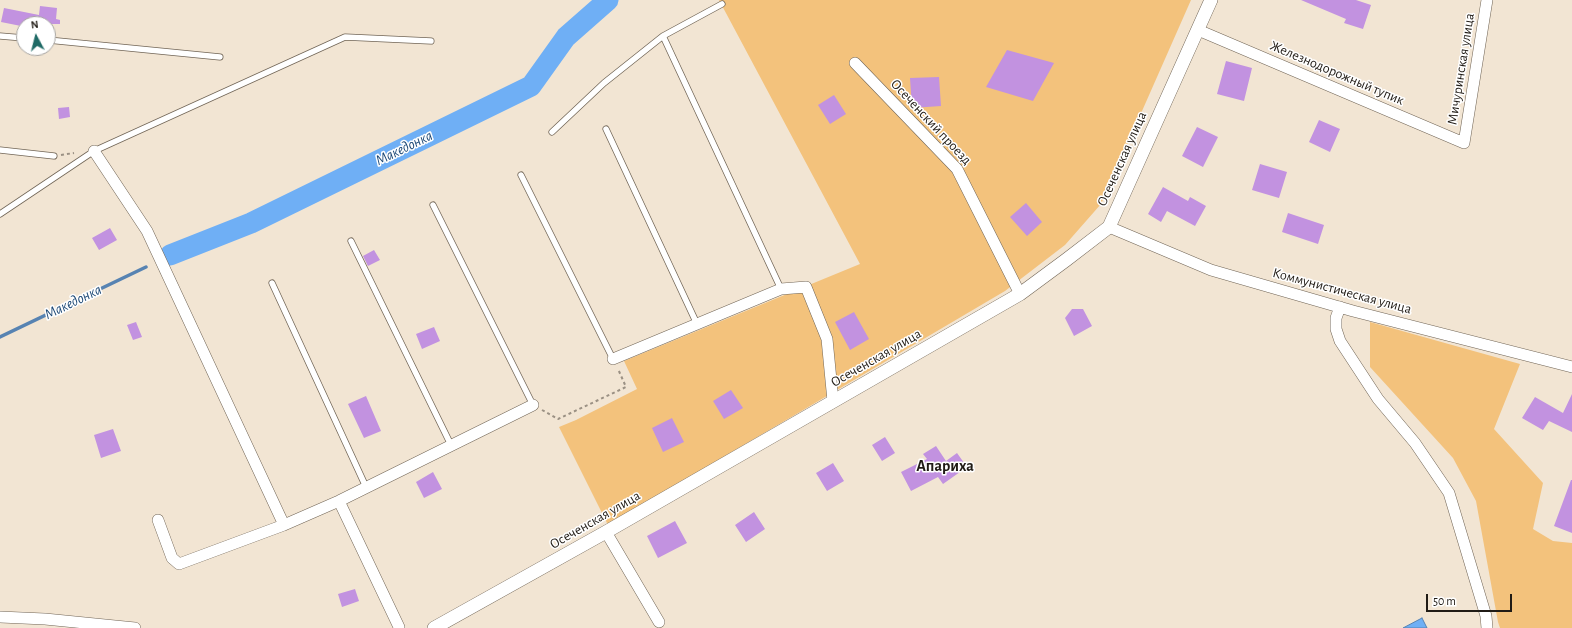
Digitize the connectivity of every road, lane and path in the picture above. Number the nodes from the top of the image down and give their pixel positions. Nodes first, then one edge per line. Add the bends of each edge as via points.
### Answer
1 (1211, 0) edge
2 (1487, 0) edge
3 (722, 4) dead end
4 (1198, 30) junction
5 (0, 36) edge
6 (663, 36) junction
7 (16, 37) edge
8 (56, 41) edge
9 (432, 42) dead end
10 (220, 57) dead end
11 (854, 63) dead end
12 (606, 129) dead end
13 (552, 132) dead end
14 (1464, 144) joint
15 (0, 150) edge
16 (94, 151) junction
17 (54, 156) dead end
18 (521, 175) dead end
19 (433, 205) dead end
20 (0, 214) edge
21 (1109, 227) junction
22 (351, 241) dead end
23 (272, 283) dead end
24 (781, 289) junction
25 (1020, 294) junction
26 (1340, 307) junction
27 (697, 324) junction
28 (613, 359) junction
29 (1571, 364) edge
30 (833, 401) junction
31 (533, 404) junction
32 (451, 445) junction
33 (366, 487) junction
34 (339, 501) junction
35 (158, 520) dead end
36 (284, 525) junction
37 (606, 532) junction
38 (0, 617) edge
39 (659, 622) dead end
40 (135, 628) edge
41 (398, 628) edge
42 (434, 628) edge
43 (1488, 628) edge

1 - 4 street, Осеченская улица
2 - 14 street, Мичуринская улица
3 - 6 lane
4 - 14 street, Железнодорожный тупик
4 - 21 street, Осеченская улица
5 - 7 lane
6 - 13 lane via 604,83
6 - 24 lane
8 - 10 lane
9 - 16 lane via 345,37
11 - 25 street, Осеченский проезд via 958,169
12 - 27 lane
15 - 17 lane
16 - 20 lane
16 - 36 street via 147,231
18 - 28 lane
19 - 31 lane
21 - 25 street, Осеченская улица
21 - 26 street, Коммунистическая улица via 1211,270
22 - 32 lane
23 - 33 lane
24 - 27 street
24 - 30 street via 806,287 827,339
25 - 30 street, Осеченская улица
26 - 29 street, Коммунистическая улица
26 - 43 street via 1336,318 1340,341 1378,399 1415,443 1449,493
27 - 28 street
28 - 31 path via 626,387 558,419
30 - 37 street, Осеченская улица
31 - 32 street
32 - 33 street
33 - 34 street
34 - 36 street
34 - 41 street
35 - 36 street via 172,558 179,564
37 - 39 street
37 - 42 street, Осеченская улица
38 - 40 street

